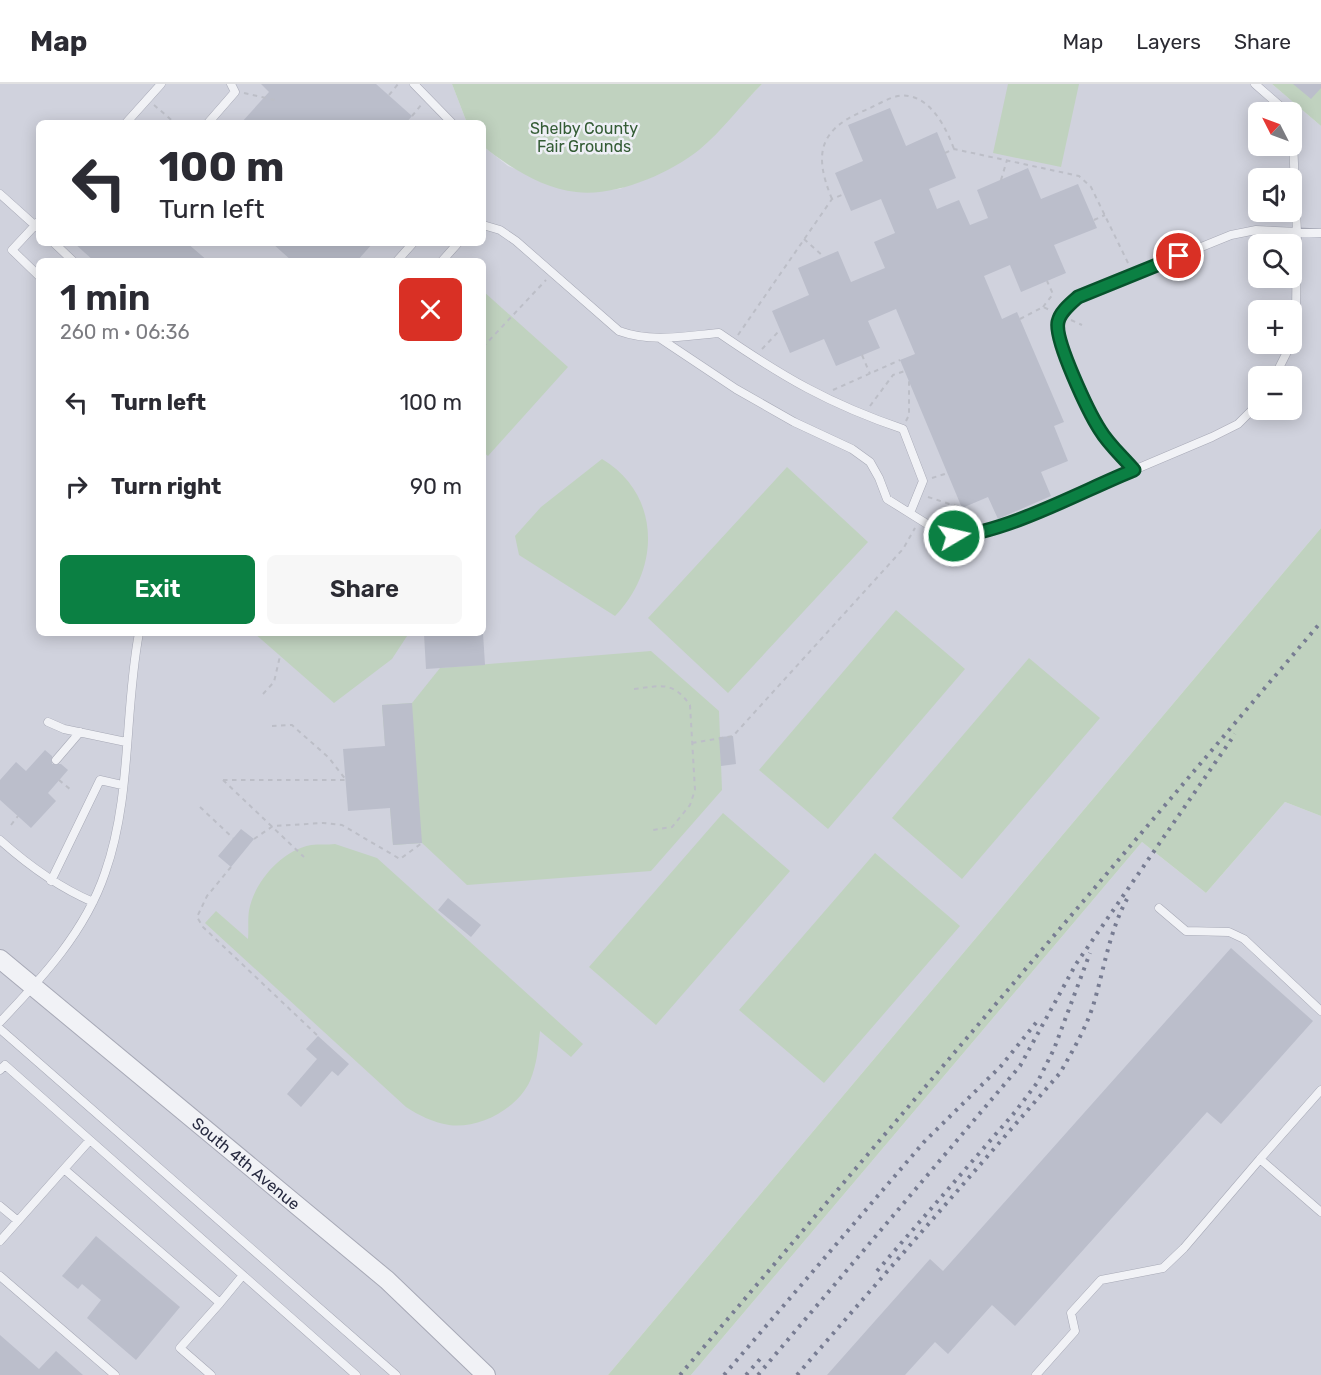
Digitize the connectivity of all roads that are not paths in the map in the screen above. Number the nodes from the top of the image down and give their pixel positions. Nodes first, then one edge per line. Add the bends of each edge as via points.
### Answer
1 (161, 84) edge
2 (414, 84) edge
3 (1256, 84) edge
4 (233, 88) edge
5 (1276, 102) edge
6 (129, 120) edge
7 (210, 120) edge
8 (449, 120) edge
9 (1294, 156) edge
10 (0, 194) edge
11 (36, 223) edge
12 (486, 226) edge
13 (36, 227) edge
14 (1297, 233) junction
15 (1321, 233) edge
16 (57, 246) edge
17 (410, 246) edge
18 (455, 246) edge
19 (70, 258) edge
20 (400, 258) edge
21 (445, 258) edge
22 (36, 273) edge
23 (1296, 300) edge
24 (661, 339) junction
25 (1248, 414) edge
26 (1134, 470) junction
27 (910, 513) junction
28 (139, 636) edge
29 (48, 722) dead end
30 (80, 732) junction
31 (126, 742) junction
32 (56, 759) dead end
33 (122, 784) junction
34 (0, 840) edge
35 (51, 880) junction
36 (93, 902) junction
37 (1159, 908) dead end
38 (0, 959) edge
39 (34, 986) junction
40 (1321, 1011) edge
41 (0, 1022) edge
42 (0, 1029) edge
43 (0, 1070) edge
44 (1321, 1090) edge
45 (90, 1140) junction
46 (1260, 1159) junction
47 (64, 1169) junction
48 (0, 1206) edge
49 (1321, 1212) edge
50 (18, 1221) junction
51 (0, 1241) edge
52 (243, 1275) junction
53 (0, 1276) edge
54 (220, 1303) junction
55 (105, 1367) junction
56 (99, 1375) edge
57 (115, 1375) edge
58 (211, 1375) edge
59 (356, 1375) edge
60 (396, 1375) edge
61 (486, 1375) edge
62 (1036, 1375) edge

1 - 6 lane
2 - 8 lane
3 - 5 lane
4 - 7 lane
9 - 14 lane
10 - 11 lane
12 - 24 lane via 500,230 619,331
13 - 22 lane via 12,250
14 - 15 lane
14 - 23 lane
14 - 26 lane via 1256,230 1231,235 1078,297 1065,308 1058,320 1057,335 1101,431
16 - 19 lane
17 - 20 lane
18 - 21 lane
24 - 27 lane via 736,389 852,449 870,462 886,499
24 - 27 lane via 719,333 819,397 903,429 923,481
25 - 26 lane via 1238,424
26 - 27 lane via 999,527 969,535 954,536
28 - 31 lane
29 - 30 lane
30 - 31 lane
30 - 32 lane
31 - 33 lane
33 - 35 lane via 100,780
33 - 36 lane via 106,873
34 - 35 lane
35 - 36 lane
36 - 39 lane via 76,933
37 - 40 lane via 1186,931 1229,932 1244,939
38 - 39 street, South 4th Avenue
39 - 41 lane
39 - 61 street, South 4th Avenue via 387,1280
42 - 60 lane
43 - 45 lane via 5,1065
44 - 46 lane
45 - 47 lane
45 - 52 lane
46 - 49 lane
46 - 62 lane via 1163,1268 1101,1280 1071,1313 1075,1331
47 - 50 lane
47 - 54 lane
48 - 50 lane
50 - 51 lane
52 - 54 lane
52 - 59 lane
53 - 55 lane
54 - 58 lane via 180,1348
55 - 56 lane
55 - 57 lane

